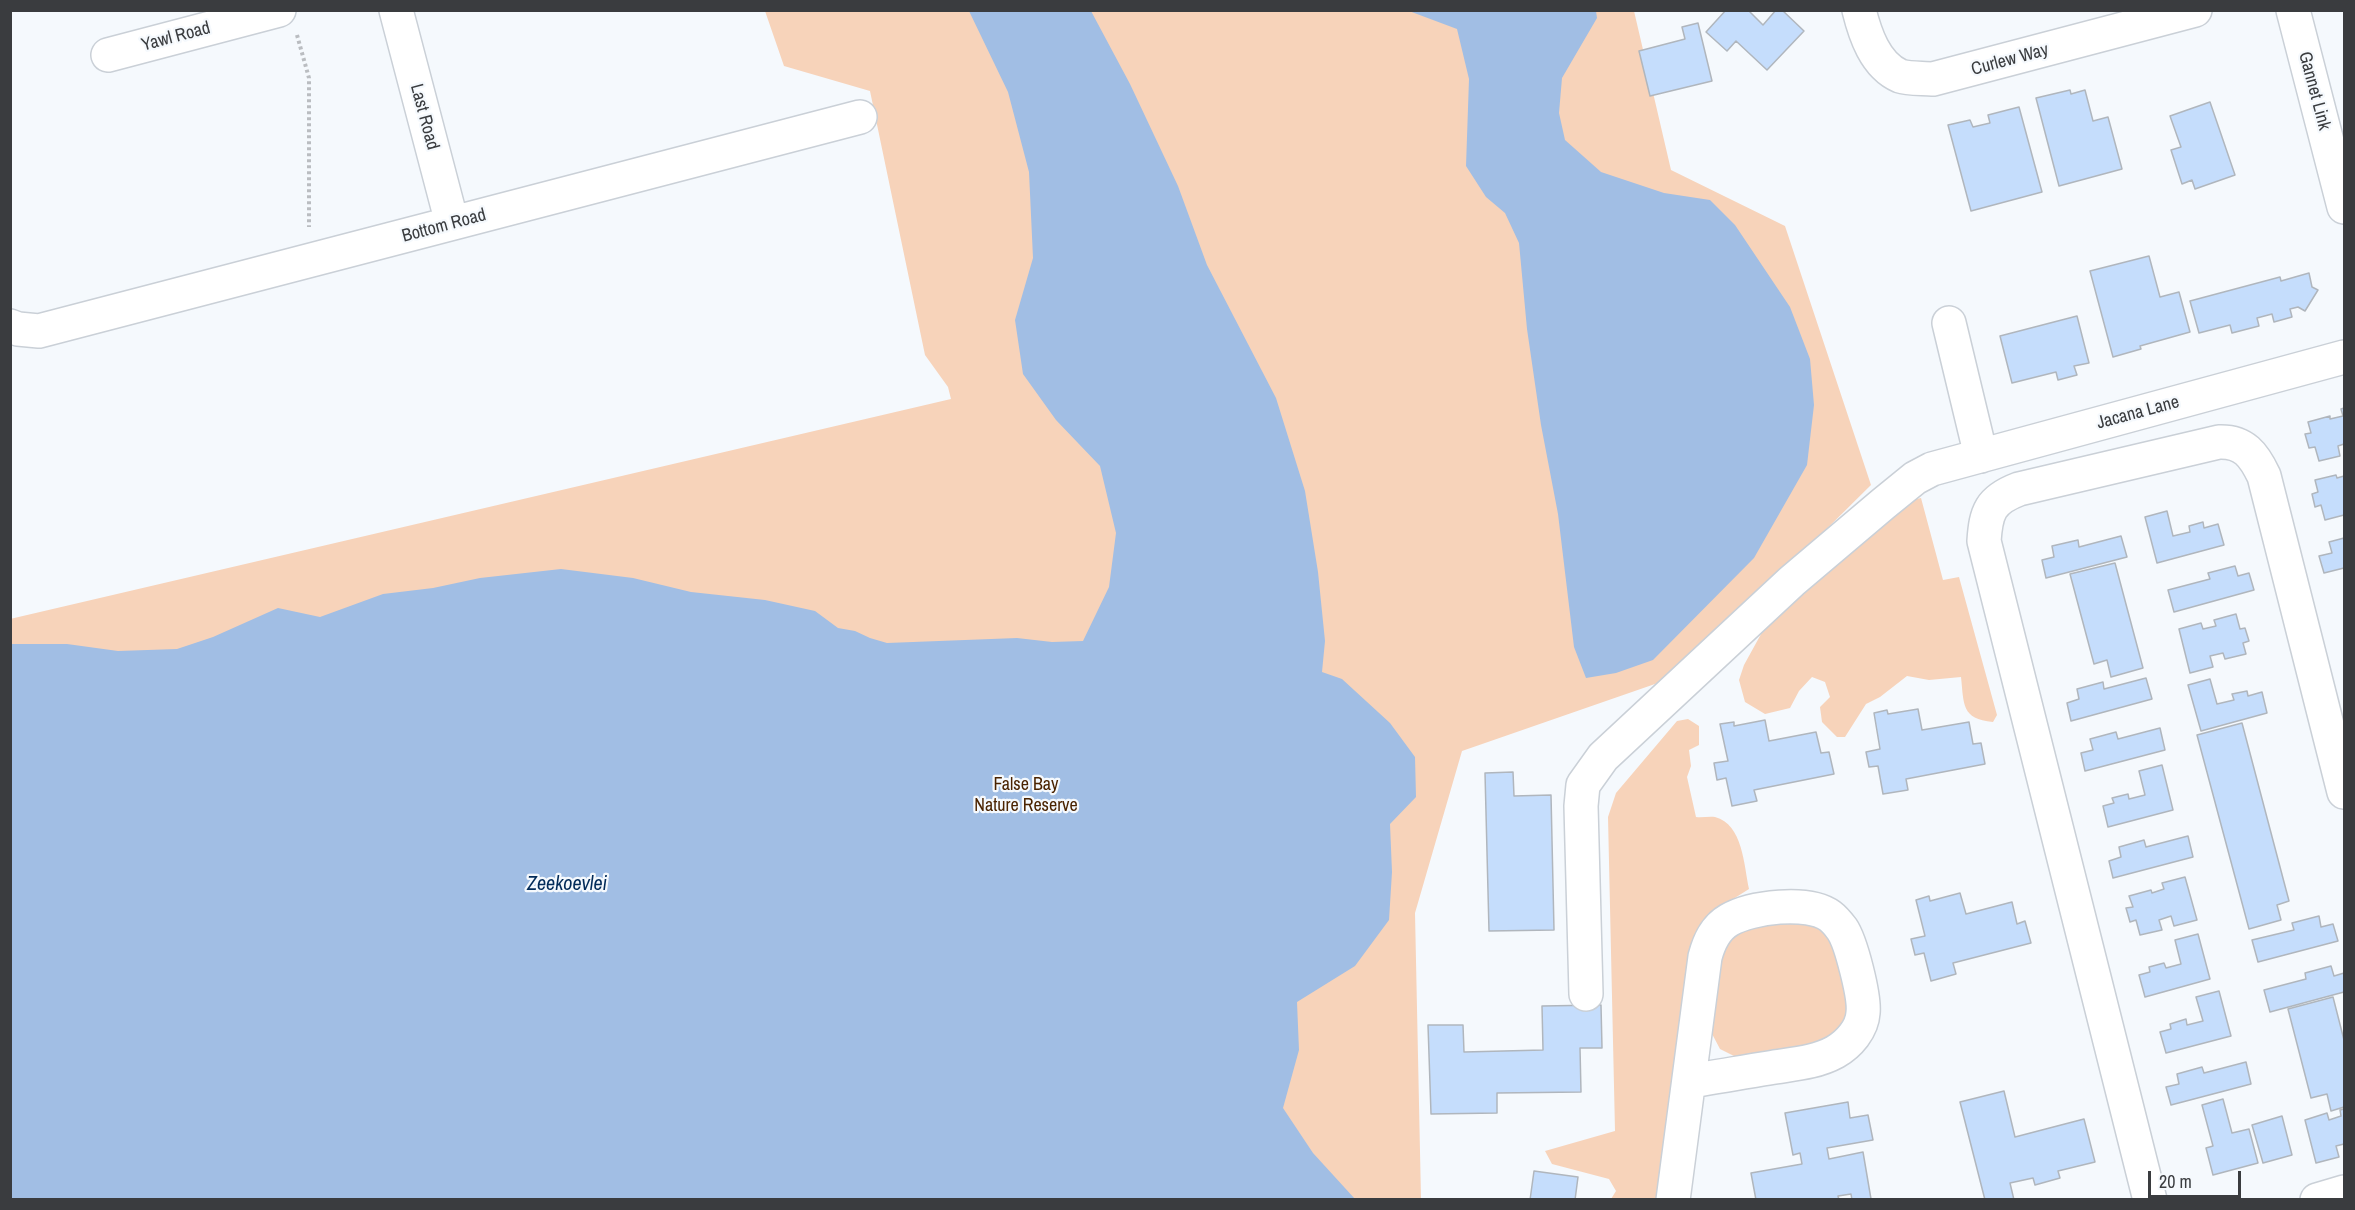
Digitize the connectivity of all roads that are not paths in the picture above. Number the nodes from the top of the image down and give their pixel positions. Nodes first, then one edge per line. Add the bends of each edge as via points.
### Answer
1 (396, 10) edge
2 (1859, 10) edge
3 (2195, 10) edge
4 (2293, 10) edge
5 (288, 22) edge
6 (108, 55) dead end
7 (860, 117) dead end
8 (2344, 207) edge
9 (452, 224) junction
10 (1949, 323) dead end
11 (19, 328) edge
12 (2344, 357) edge
13 (1981, 456) junction
14 (2344, 792) edge
15 (1586, 994) dead end
16 (1689, 1081) junction
17 (2344, 1192) edge
18 (1673, 1200) edge
19 (2150, 1200) edge
20 (2317, 1200) edge

1 - 9 street, Last Road
2 - 3 street, Curlew Way via 1873,50 1883,63 1900,75 1933,79
4 - 8 street, Gannet Link
5 - 6 street, Yawl Road
7 - 9 street, Bottom Road
9 - 11 street, Bottom Road via 39,331
10 - 13 street
12 - 13 street, Jacana Lane
13 - 15 street, Jacana Lane via 1932,469 1891,497 1792,581 1603,758 1583,785
14 - 19 street via 2264,476 2248,449 2219,441 2019,489 1997,500 1989,510 1984,541
16 - 16 street via 1816,1061 1848,1042 1859,1027 1862,995 1848,941 1830,916 1794,906 1747,913 1728,920 1717,931 1709,941 1705,957
16 - 18 street
17 - 20 street

